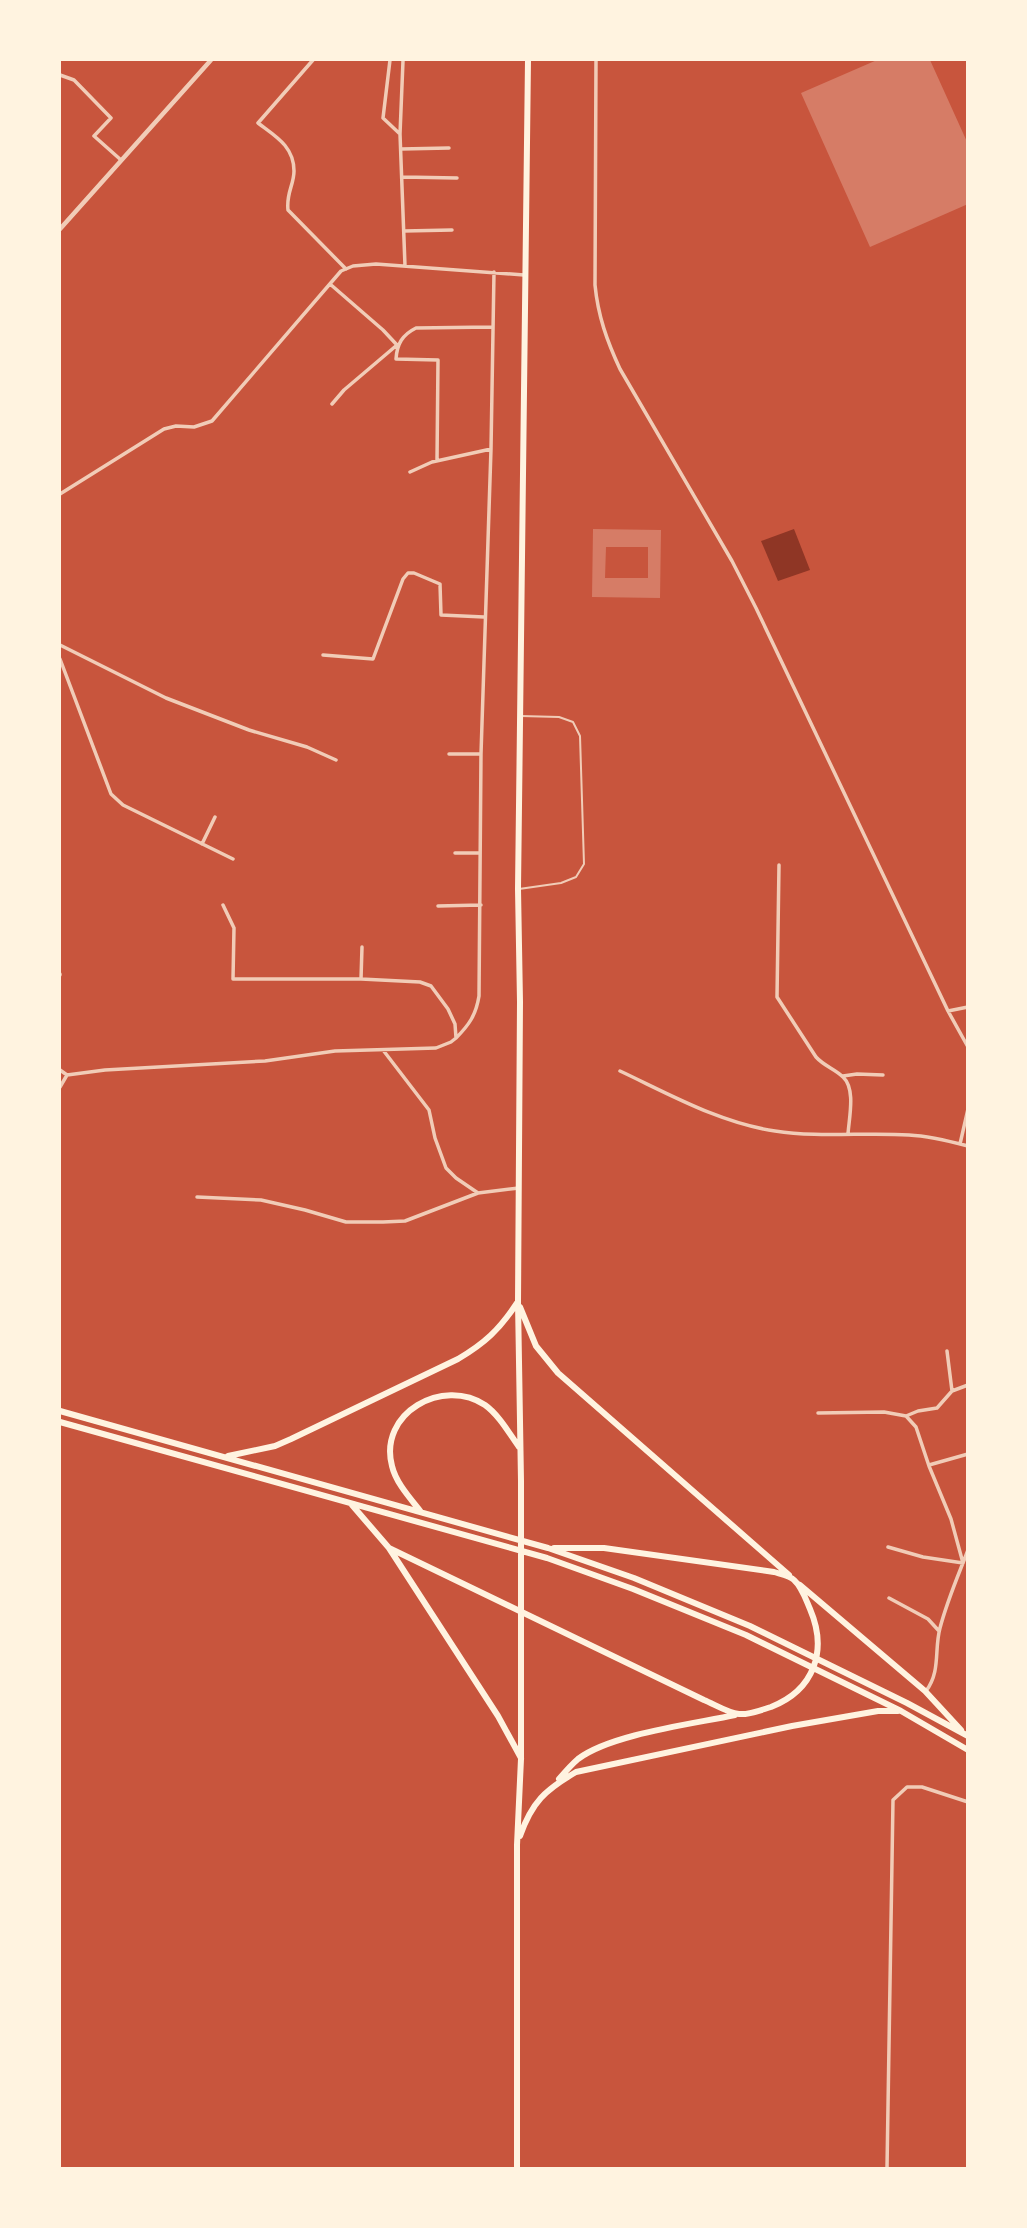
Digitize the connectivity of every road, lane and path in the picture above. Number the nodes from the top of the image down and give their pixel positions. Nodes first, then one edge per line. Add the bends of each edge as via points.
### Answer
1 (211, 60) edge
2 (313, 60) edge
3 (390, 60) edge
4 (528, 60) edge
5 (596, 60) edge
6 (402, 61) edge
7 (60, 75) edge
8 (400, 134) junction
9 (449, 148) dead end
10 (401, 149) junction
11 (121, 160) junction
12 (402, 177) junction
13 (457, 178) dead end
14 (60, 229) edge
15 (452, 230) dead end
16 (404, 231) junction
17 (405, 266) junction
18 (346, 269) junction
19 (494, 272) junction
20 (526, 275) junction
21 (330, 284) junction
22 (492, 327) junction
23 (397, 345) junction
24 (332, 404) dead end
25 (491, 449) junction
26 (437, 461) junction
27 (410, 471) dead end
28 (60, 494) edge
29 (484, 617) junction
30 (60, 645) edge
31 (323, 655) dead end
32 (60, 659) edge
33 (520, 716) junction
34 (449, 754) dead end
35 (481, 754) junction
36 (336, 760) dead end
37 (215, 817) dead end
38 (202, 844) junction
39 (455, 853) dead end
40 (480, 853) junction
41 (233, 859) dead end
42 (779, 865) dead end
43 (518, 889) junction
44 (223, 905) dead end
45 (481, 905) junction
46 (438, 906) dead end
47 (362, 947) dead end
48 (361, 979) junction
49 (968, 1007) edge
50 (948, 1011) junction
51 (456, 1038) junction
52 (968, 1047) edge
53 (383, 1050) junction
54 (60, 1070) edge
55 (620, 1071) dead end
56 (67, 1075) junction
57 (883, 1075) dead end
58 (843, 1076) junction
59 (60, 1087) edge
60 (968, 1110) edge
61 (848, 1134) junction
62 (960, 1144) junction
63 (968, 1146) edge
64 (519, 1188) junction
65 (478, 1193) junction
66 (197, 1197) dead end
67 (518, 1302) junction
68 (947, 1351) dead end
69 (968, 1385) edge
70 (952, 1391) junction
71 (60, 1411) edge
72 (818, 1413) dead end
73 (906, 1416) junction
74 (60, 1422) edge
75 (519, 1448) junction
76 (968, 1454) edge
77 (226, 1456) junction
78 (929, 1465) junction
79 (351, 1504) junction
80 (422, 1513) junction
81 (888, 1547) dead end
82 (389, 1548) junction
83 (548, 1548) junction
84 (968, 1550) edge
85 (963, 1563) junction
86 (794, 1579) junction
87 (889, 1598) dead end
88 (939, 1631) junction
89 (925, 1691) junction
90 (901, 1711) junction
91 (738, 1714) junction
92 (967, 1736) edge
93 (968, 1750) edge
94 (522, 1759) junction
95 (553, 1786) junction
96 (968, 1802) edge
97 (517, 1844) junction
98 (517, 2168) edge
99 (887, 2168) edge

1 - 11 street
2 - 18 street via 258,123 287,145 294,171 286,198 288,210
3 - 8 street via 383,118
4 - 20 main road
5 - 50 street via 595,285 606,337 750,596
6 - 8 street
7 - 11 street via 74,80 111,118 94,136
8 - 10 street
9 - 10 street
10 - 12 street
11 - 14 street
12 - 13 street
12 - 16 street
15 - 16 street
16 - 17 street
17 - 18 street
17 - 19 street
18 - 21 street
19 - 20 street
19 - 22 street
20 - 33 main road
21 - 23 street
21 - 28 street via 212,421 164,429
22 - 23 street via 416,328
22 - 25 street
23 - 24 street
23 - 26 street via 396,359 438,360
25 - 26 street
25 - 29 street
26 - 27 street
29 - 31 street via 441,615 440,584 408,573 373,659
29 - 35 street
30 - 36 street via 166,698
32 - 38 street via 111,794 122,805
33 - 43 main road
33 - 43 lane via 559,717 573,722 580,736 584,864 576,877 561,883
34 - 35 street
35 - 40 street
37 - 38 street
38 - 41 street
39 - 40 street
40 - 45 street
42 - 58 street via 777,997 822,1065
43 - 64 main road
44 - 48 street via 234,928 233,979
45 - 46 street
45 - 51 street via 477,1011
47 - 48 street
48 - 51 street via 431,986 448,1009
49 - 50 street
50 - 52 street
51 - 53 street via 436,1048
53 - 56 street
53 - 65 street via 429,1110 446,1168
54 - 56 street
55 - 61 street via 744,1124 775,1131
56 - 59 street
57 - 58 street
58 - 61 street via 850,1091
60 - 62 street
61 - 62 street via 912,1135
62 - 63 street
64 - 65 street
64 - 67 main road
65 - 66 street via 405,1221 383,1222 346,1222 261,1200
67 - 75 main road
67 - 77 main road via 495,1333 457,1359 291,1439
67 - 86 main road via 536,1346 558,1373
68 - 70 street
69 - 70 street
70 - 73 street via 937,1408
71 - 77 main road
72 - 73 street
73 - 78 street via 916,1427
74 - 79 main road
75 - 80 main road via 496,1415 471,1398 453,1395 420,1403 397,1424 390,1450 396,1477
75 - 94 main road
76 - 78 street
77 - 80 main road
78 - 85 street
79 - 82 main road
79 - 90 main road via 548,1558 633,1589 746,1635
80 - 83 main road
81 - 85 street
82 - 91 main road
82 - 94 main road
83 - 86 main road via 616,1550 765,1570
83 - 92 main road via 750,1626
84 - 85 street
85 - 88 street
86 - 89 main road
86 - 91 main road via 812,1612 818,1641 815,1664 805,1683 787,1700
87 - 88 street via 928,1619
88 - 89 street via 936,1673
89 - 92 main road
90 - 93 main road
90 - 95 main road via 792,1726 611,1763 576,1772
91 - 95 main road via 592,1750 576,1760
94 - 97 main road
95 - 97 main road via 528,1815
96 - 99 street via 922,1787 907,1787 892,1800
97 - 98 main road

